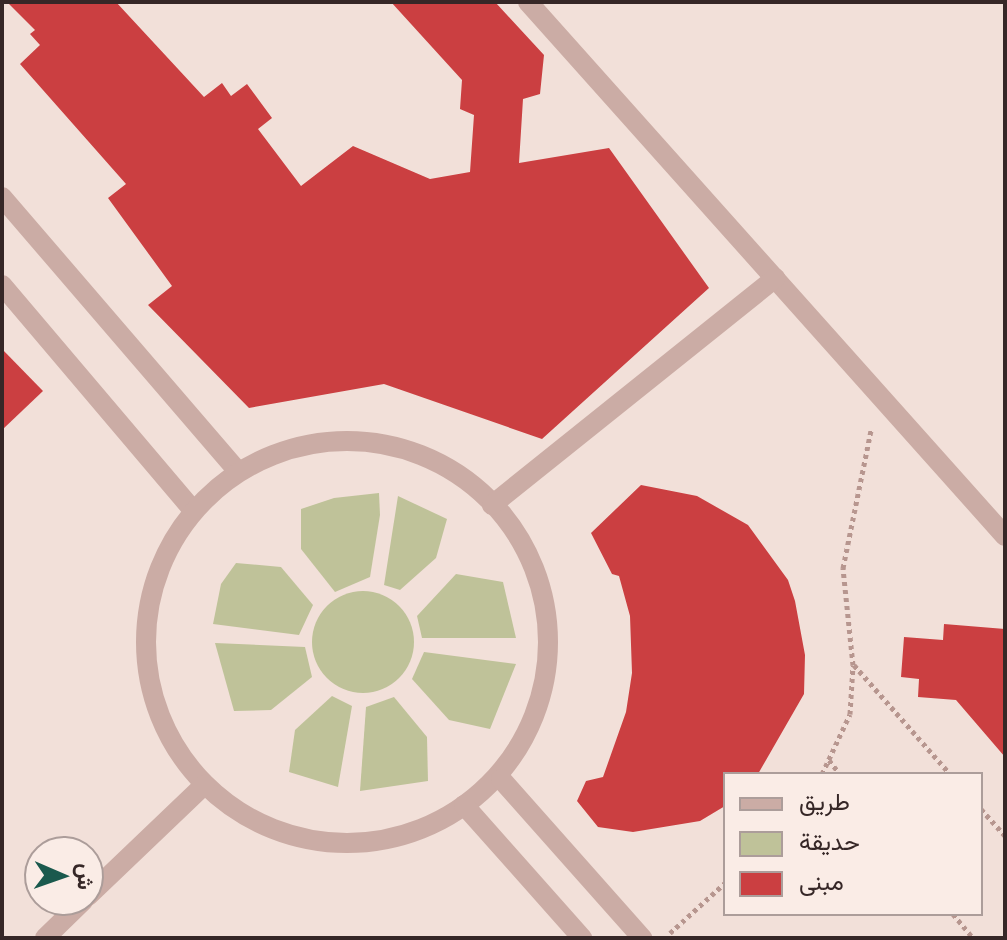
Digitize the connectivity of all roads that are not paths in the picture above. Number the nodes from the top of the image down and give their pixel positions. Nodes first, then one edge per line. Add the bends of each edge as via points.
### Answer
1 (528, 2) edge
2 (2, 197) edge
3 (775, 278) junction
4 (2, 285) edge
5 (238, 471) junction
6 (492, 505) junction
7 (193, 510) junction
8 (1005, 536) edge
9 (501, 779) junction
10 (204, 785) junction
11 (464, 805) junction
12 (104, 881) edge
13 (68, 916) edge
14 (45, 938) edge
15 (582, 938) edge
16 (642, 938) edge

1 - 3 street
2 - 5 street
3 - 6 street
3 - 8 street
4 - 7 street
5 - 6 street via 282,450 318,442 379,442 425,456 468,480
5 - 7 street
6 - 9 street via 509,523 537,576 548,635 541,694
7 - 10 street via 161,561 146,620 149,680 169,737
9 - 11 street
9 - 16 street
10 - 11 street via 244,816 290,836 339,844 389,840 436,823
10 - 12 street
11 - 15 street
13 - 14 street

